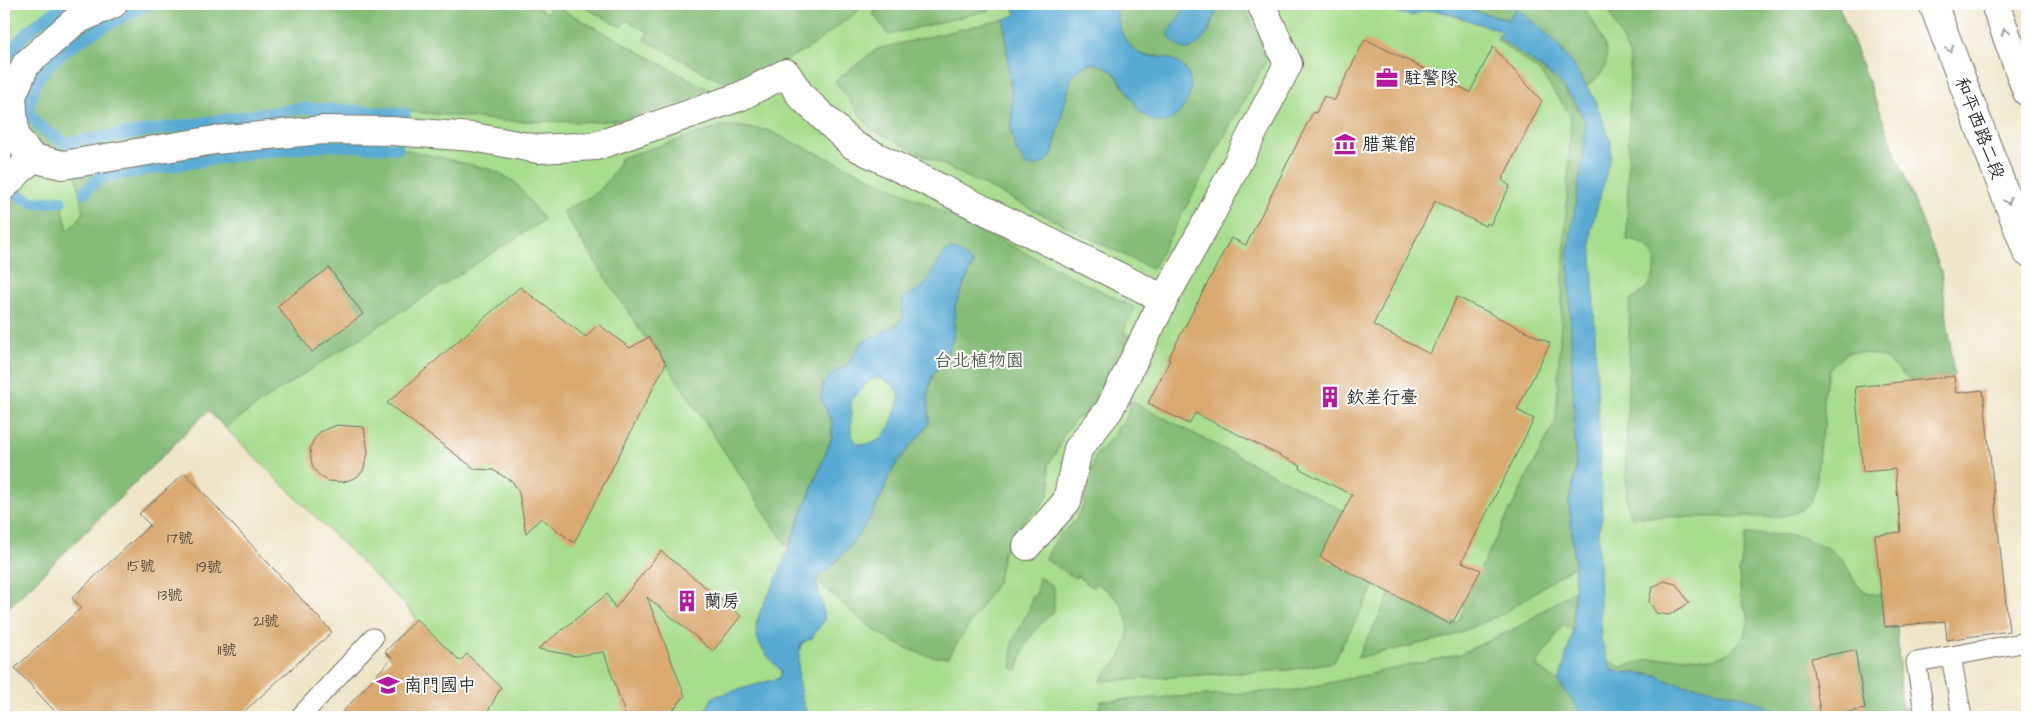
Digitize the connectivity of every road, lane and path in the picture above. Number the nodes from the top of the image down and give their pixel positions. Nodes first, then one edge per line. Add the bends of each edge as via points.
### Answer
1 (113, 4) edge
2 (1261, 4) edge
3 (1933, 4) edge
4 (1995, 4) edge
5 (2027, 92) edge
6 (32, 158) junction
7 (4, 186) edge
8 (2027, 252) edge
9 (1164, 300) junction
10 (1028, 546) dead end
11 (373, 638) dead end
12 (2027, 642) edge
13 (1951, 656) junction
14 (300, 717) edge
15 (1925, 717) edge
16 (1962, 717) edge

1 - 6 street via 75,21 26,64 12,96 15,136
2 - 9 street via 1288,64
3 -> 8 street, 和平西路二段
5 -> 4 street
6 - 7 street
6 - 9 street via 63,164 215,140 324,130 473,137 538,149 596,146 739,97 786,73 801,96 853,145
9 - 10 street via 1108,410 1078,449 1067,501
11 - 14 lane
12 - 13 lane
13 - 15 lane via 1916,662
13 - 16 lane

